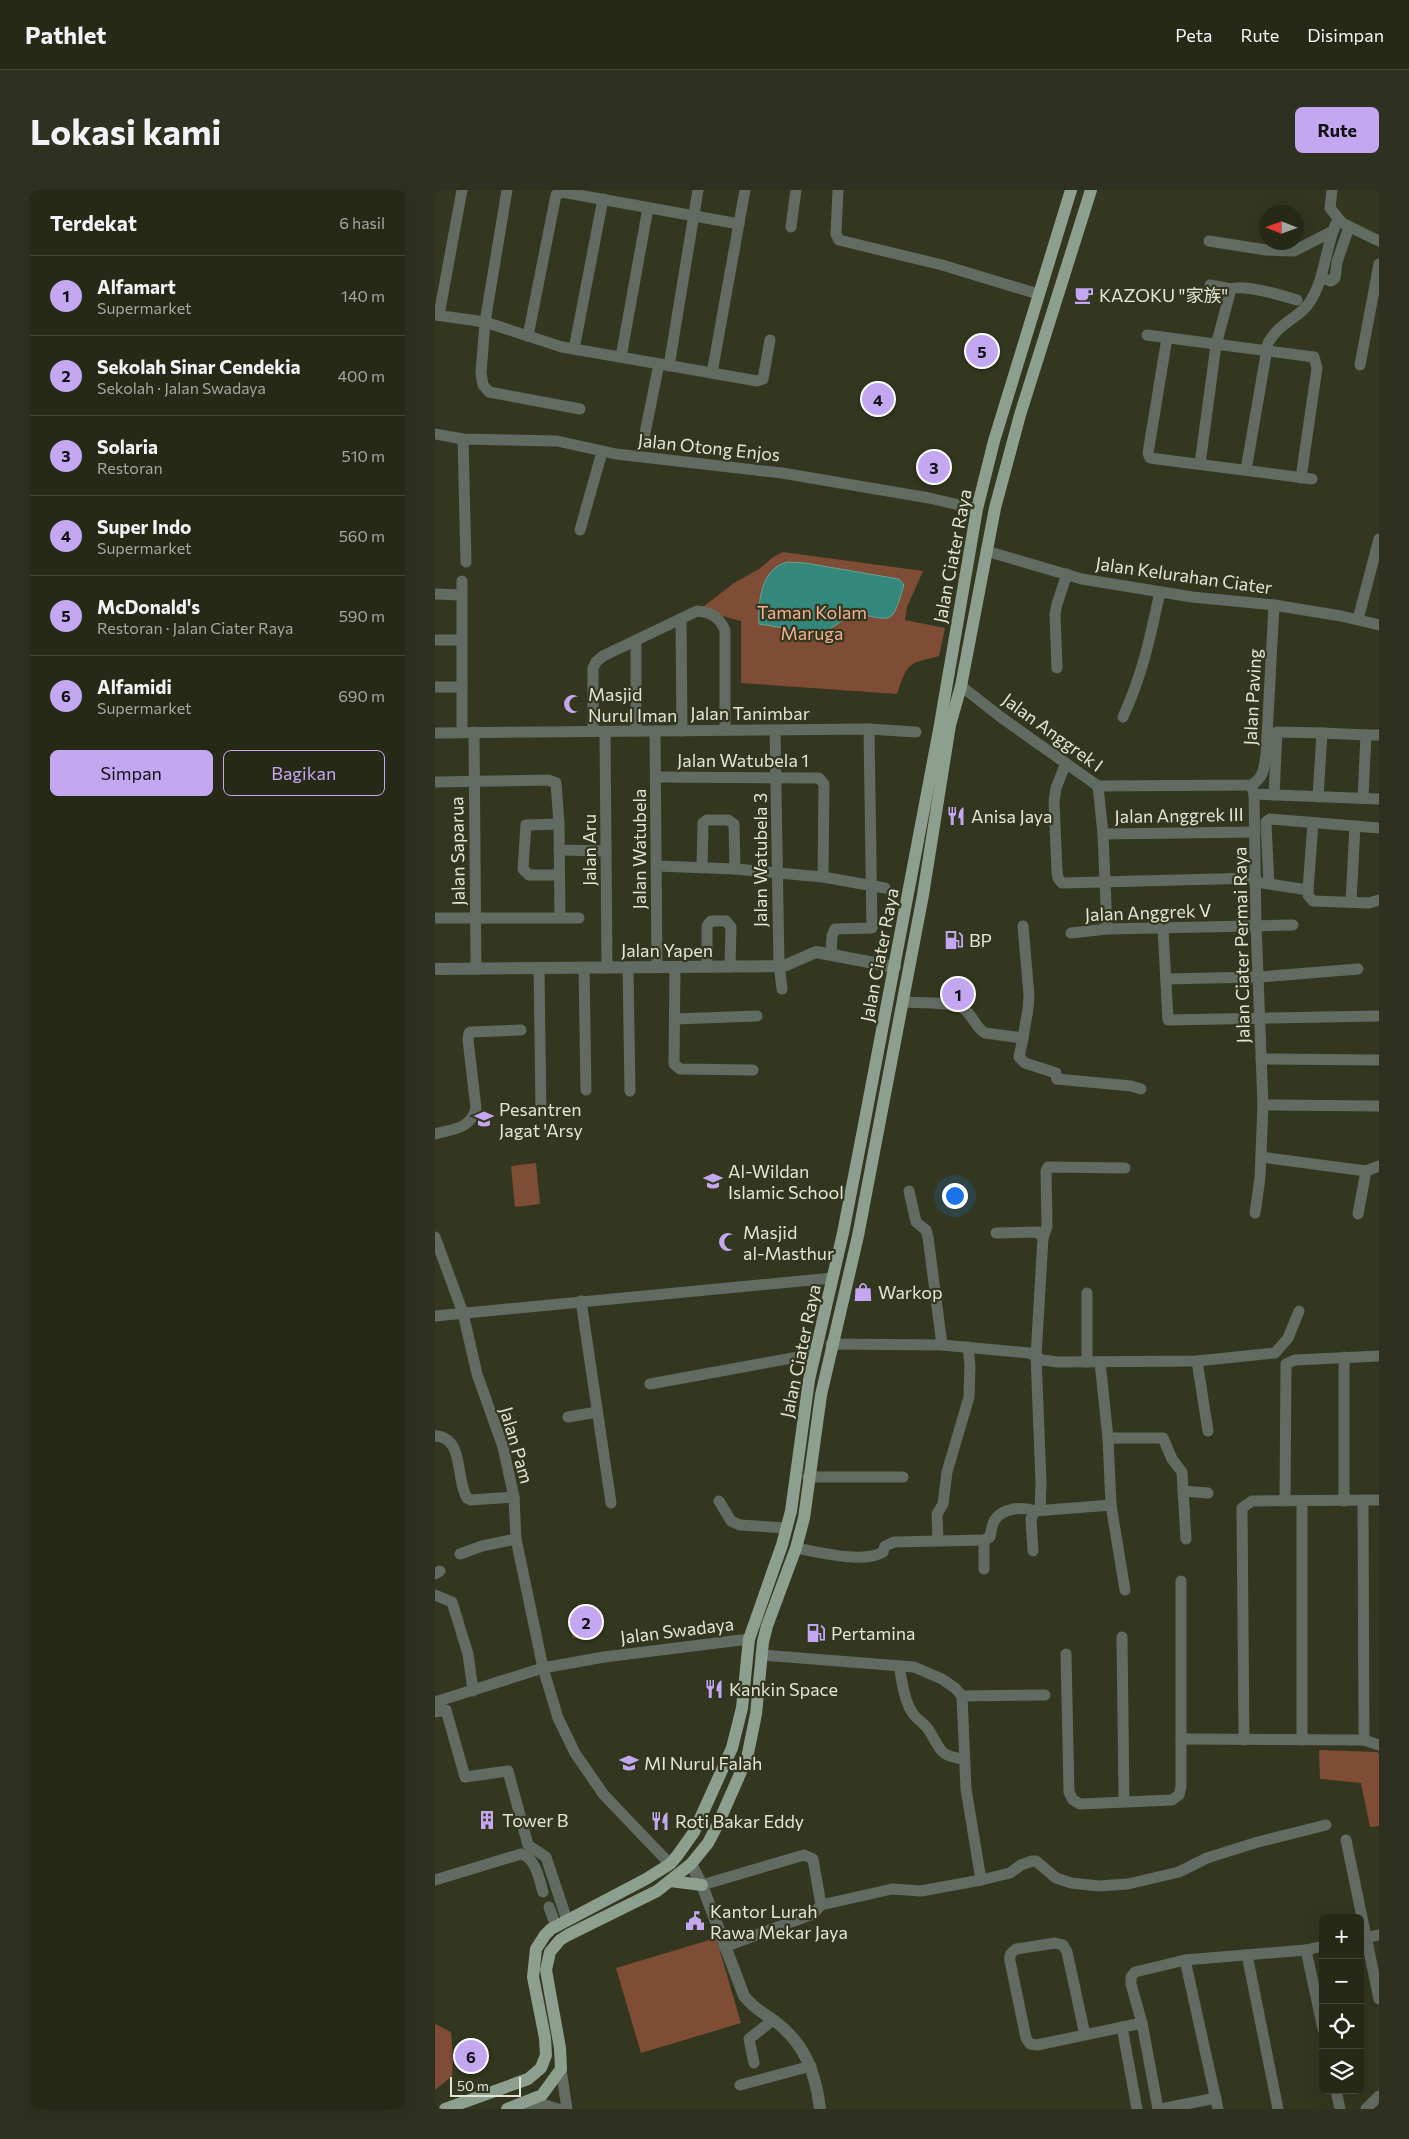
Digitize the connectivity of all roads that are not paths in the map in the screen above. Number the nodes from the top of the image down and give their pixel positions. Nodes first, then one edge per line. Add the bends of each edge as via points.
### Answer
1 (462, 190) edge
2 (507, 190) edge
3 (698, 190) edge
4 (745, 190) edge
5 (796, 190) edge
6 (838, 190) edge
7 (1071, 190) edge
8 (1091, 190) edge
9 (1332, 190) edge
10 (603, 200) junction
11 (648, 208) junction
12 (694, 216) junction
13 (1338, 219) junction
14 (739, 224) junction
15 (791, 227) dead end
16 (1349, 227) junction
17 (1331, 232) junction
18 (1056, 237) junction
19 (1209, 241) dead end
20 (1379, 241) edge
21 (1075, 243) junction
22 (1379, 264) edge
23 (1325, 279) dead end
24 (1210, 285) dead end
25 (1231, 289) junction
26 (1038, 294) junction
27 (1297, 300) dead end
28 (437, 315) edge
29 (485, 322) junction
30 (1147, 335) dead end
31 (528, 336) junction
32 (1167, 338) junction
33 (770, 340) dead end
34 (1216, 345) junction
35 (575, 349) junction
36 (1267, 351) junction
37 (621, 357) junction
38 (1360, 364) dead end
39 (664, 365) junction
40 (712, 373) junction
41 (581, 410) dead end
42 (435, 434) edge
43 (463, 439) junction
44 (643, 443) dead end
45 (602, 452) junction
46 (1200, 464) junction
47 (1246, 470) junction
48 (977, 509) junction
49 (580, 530) dead end
50 (1379, 539) edge
51 (986, 551) junction
52 (466, 562) dead end
53 (1067, 574) junction
54 (461, 581) dead end
55 (1160, 592) junction
56 (435, 594) edge
57 (461, 595) junction
58 (1273, 605) junction
59 (681, 619) junction
60 (1358, 620) junction
61 (1379, 624) edge
62 (435, 640) edge
63 (461, 640) junction
64 (636, 640) junction
65 (952, 654) junction
66 (966, 657) junction
67 (1057, 668) dead end
68 (961, 686) junction
69 (435, 687) edge
70 (462, 687) junction
71 (1123, 717) dead end
72 (869, 729) junction
73 (682, 730) junction
74 (725, 730) junction
75 (775, 730) junction
76 (593, 731) junction
77 (605, 731) junction
78 (636, 731) junction
79 (655, 731) junction
80 (468, 732) junction
81 (916, 732) dead end
82 (435, 733) edge
83 (1322, 733) junction
84 (1366, 735) junction
85 (1379, 736) edge
86 (1066, 763) junction
87 (656, 777) junction
88 (777, 777) junction
89 (435, 782) edge
90 (474, 782) junction
91 (1098, 786) junction
92 (1253, 789) junction
93 (1274, 795) junction
94 (1318, 797) junction
95 (1363, 798) junction
96 (1379, 800) edge
97 (1313, 823) junction
98 (559, 824) junction
99 (1355, 826) junction
100 (1379, 828) edge
101 (1255, 832) junction
102 (1103, 834) junction
103 (559, 850) junction
104 (606, 851) junction
105 (657, 866) junction
106 (702, 868) junction
107 (735, 869) junction
108 (778, 874) junction
109 (559, 875) junction
110 (823, 877) junction
111 (1256, 881) junction
112 (1105, 882) junction
113 (1269, 884) junction
114 (872, 885) junction
115 (885, 888) dead end
116 (1308, 890) junction
117 (1379, 900) edge
118 (1351, 902) junction
119 (435, 918) edge
120 (560, 918) junction
121 (579, 918) dead end
122 (475, 919) junction
123 (1257, 925) junction
124 (1293, 925) dead end
125 (1023, 926) dead end
126 (1163, 928) junction
127 (1107, 929) junction
128 (1071, 933) dead end
129 (831, 953) junction
130 (707, 967) junction
131 (730, 967) junction
132 (779, 967) junction
133 (895, 967) junction
134 (584, 968) junction
135 (607, 968) junction
136 (628, 968) junction
137 (657, 968) junction
138 (675, 968) junction
139 (435, 969) edge
140 (476, 969) junction
141 (539, 969) junction
142 (1359, 969) dead end
143 (1259, 977) junction
144 (1166, 979) junction
145 (782, 989) dead end
146 (903, 1002) junction
147 (757, 1016) dead end
148 (1379, 1016) edge
149 (675, 1018) junction
150 (1260, 1018) junction
151 (521, 1030) dead end
152 (1023, 1038) junction
153 (1261, 1059) junction
154 (1379, 1060) edge
155 (753, 1070) dead end
156 (1141, 1089) dead end
157 (586, 1090) dead end
158 (630, 1091) dead end
159 (1263, 1106) junction
160 (1379, 1106) edge
161 (541, 1111) dead end
162 (435, 1134) edge
163 (1261, 1156) junction
164 (1379, 1166) edge
165 (1125, 1168) dead end
166 (1366, 1171) junction
167 (853, 1181) junction
168 (868, 1184) junction
169 (909, 1191) dead end
170 (1255, 1213) dead end
171 (1358, 1214) dead end
172 (996, 1233) dead end
173 (435, 1237) edge
174 (1043, 1238) junction
175 (833, 1278) junction
176 (1087, 1293) dead end
177 (581, 1301) junction
178 (1299, 1311) dead end
179 (463, 1313) junction
180 (435, 1316) edge
181 (831, 1344) junction
182 (942, 1345) junction
183 (968, 1347) junction
184 (814, 1354) junction
185 (1037, 1356) junction
186 (1379, 1356) edge
187 (1344, 1357) junction
188 (1197, 1361) junction
189 (1087, 1362) junction
190 (1100, 1362) junction
191 (650, 1384) dead end
192 (597, 1412) junction
193 (568, 1417) dead end
194 (1208, 1431) dead end
195 (435, 1436) edge
196 (1107, 1438) junction
197 (808, 1477) junction
198 (903, 1477) dead end
199 (1183, 1491) junction
200 (1208, 1493) dead end
201 (514, 1497) junction
202 (1363, 1500) junction
203 (1379, 1500) edge
204 (719, 1501) dead end
205 (1285, 1501) junction
206 (1302, 1501) junction
207 (1345, 1501) junction
208 (611, 1503) dead end
209 (1111, 1505) junction
210 (1038, 1510) junction
211 (787, 1528) junction
212 (516, 1539) junction
213 (1186, 1539) dead end
214 (938, 1540) junction
215 (984, 1540) junction
216 (796, 1548) junction
217 (1033, 1551) dead end
218 (460, 1554) dead end
219 (984, 1569) dead end
220 (1181, 1581) dead end
221 (1125, 1590) dead end
222 (435, 1595) edge
223 (754, 1622) junction
224 (767, 1626) junction
225 (1122, 1637) dead end
226 (749, 1639) junction
227 (1066, 1654) dead end
228 (761, 1655) junction
229 (899, 1666) junction
230 (543, 1668) junction
231 (473, 1691) junction
232 (1045, 1695) dead end
233 (962, 1696) junction
234 (435, 1702) edge
235 (435, 1712) edge
236 (1181, 1739) junction
237 (1244, 1740) junction
238 (1302, 1740) junction
239 (1364, 1740) junction
240 (1379, 1745) edge
241 (964, 1759) junction
242 (1124, 1801) junction
243 (1326, 1825) dead end
244 (1346, 1840) dead end
245 (670, 1864) junction
246 (691, 1864) junction
247 (435, 1880) edge
248 (981, 1880) junction
249 (670, 1881) junction
250 (702, 1885) junction
251 (543, 1892) dead end
252 (821, 1905) junction
253 (549, 1907) dead end
254 (1360, 1914) edge
255 (561, 1923) junction
256 (1379, 1935) edge
257 (1364, 1938) edge
258 (724, 1947) junction
259 (1319, 1947) edge
260 (1306, 1950) junction
261 (1247, 1955) junction
262 (1185, 1960) junction
263 (1379, 1999) edge
264 (1319, 2010) edge
265 (773, 2020) junction
266 (1142, 2023) junction
267 (1121, 2027) junction
268 (1085, 2035) junction
269 (754, 2063) dead end
270 (811, 2066) junction
271 (561, 2070) junction
272 (740, 2085) dead end
273 (1337, 2094) edge
274 (1379, 2096) edge
275 (1217, 2104) edge
276 (520, 2105) junction
277 (445, 2109) edge
278 (507, 2109) edge
279 (558, 2109) edge
280 (567, 2109) edge
281 (820, 2109) edge
282 (1137, 2109) edge
283 (1159, 2109) edge
284 (1278, 2109) edge
285 (1340, 2109) edge
286 (1366, 2109) edge

1 - 28 street
2 - 29 street
3 - 12 street
4 - 14 street
5 - 15 street
6 - 26 street via 836,234 839,240 942,265
7 - 18 main road, Jalan Ciater Raya
8 - 21 main road, Jalan Ciater Raya
9 - 13 street via 1331,208
10 - 11 street
10 - 31 street via 562,192 556,194
10 - 35 street
11 - 12 street
11 - 37 street
12 - 14 street
12 - 39 street
13 - 16 street
13 - 17 street
14 - 40 street
16 - 20 street
16 - 23 street via 1335,278 1331,281
17 - 19 street via 1294,251
17 - 36 street via 1311,302 1273,335
18 - 21 main road
18 - 26 main road, Jalan Ciater Raya
21 - 51 main road, Jalan Ciater Raya via 1020,415
22 - 38 street
24 - 25 street
25 - 27 street via 1260,291
25 - 34 street
26 - 48 main road, Jalan Ciater Raya
28 - 29 street
29 - 31 street
29 - 41 street via 481,373 483,385 489,392
30 - 32 street
31 - 35 street
32 - 34 street
32 - 46 street via 1148,456
33 - 40 street via 763,378 757,381
34 - 36 street
34 - 46 street
35 - 37 street
36 - 47 street
36 - 47 street via 1310,356 1316,361 1307,478
37 - 39 street
39 - 40 street
39 - 44 street
42 - 43 street, Jalan Otong Enjos
43 - 45 street, Jalan Otong Enjos via 548,440
43 - 52 street
45 - 48 street, Jalan Otong Enjos via 782,473
45 - 49 street
46 - 47 street
48 - 65 main road, Jalan Ciater Raya
50 - 60 street
51 - 53 street, Jalan Kelurahan Ciater
51 - 66 main road, Jalan Ciater Raya
53 - 55 street, Jalan Kelurahan Ciater
53 - 67 street via 1055,614
54 - 57 street, Jalan Saparua
55 - 58 street, Jalan Kelurahan Ciater
55 - 71 street via 1143,666
56 - 57 street
57 - 63 street, Jalan Saparua
58 - 60 street, Jalan Kelurahan Ciater
58 - 92 street, Jalan Paving via 1266,755 1263,774
59 - 64 street
59 - 73 street
59 - 74 street via 697,611 707,612 715,616 725,630
60 - 61 street, Jalan Kelurahan Ciater
62 - 63 street
63 - 70 street, Jalan Saparua
64 - 76 street via 603,656 593,668
64 - 78 street
65 - 66 main road
65 - 133 main road, Jalan Ciater Raya
66 - 68 main road, Jalan Ciater Raya
68 - 86 street, Jalan Anggrek I
68 - 146 main road, Jalan Ciater Raya via 950,725
69 - 70 street
70 - 80 street, Jalan Saparua
72 - 75 street, Jalan Tanimbar
72 - 81 street, Jalan Tanimbar
72 - 114 street
73 - 74 street, Jalan Tanimbar
73 - 79 street, Jalan Tanimbar
74 - 75 street, Jalan Tanimbar
75 - 88 street, Jalan Watubela 3
76 - 77 street, Jalan Tanimbar
76 - 80 street, Jalan Tanimbar
77 - 78 street, Jalan Tanimbar
77 - 104 street, Jalan Aru
78 - 79 street, Jalan Tanimbar
79 - 87 street, Jalan Watubela
80 - 82 street, Jalan Tanimbar
80 - 90 street, Jalan Saparua
83 - 84 street
83 - 93 street via 1277,732
83 - 94 street
84 - 85 street
84 - 95 street
86 - 91 street, Jalan Anggrek I
86 - 112 street via 1054,802 1058,878 1065,883
87 - 88 street, Jalan Watubela 1
87 - 105 street, Jalan Watubela
88 - 108 street, Jalan Watubela 3
88 - 110 street, Jalan Watubela 1 via 819,778 822,781
89 - 90 street
90 - 98 street via 554,781 557,785
90 - 122 street, Jalan Saparua
91 - 92 street, Jalan Anggrek I
91 - 102 street
92 - 93 street, Jalan Anggrek I
92 - 101 street, Jalan Ciater Permai Raya
93 - 94 street, Jalan Anggrek I
94 - 95 street, Jalan Anggrek I
95 - 96 street, Jalan Anggrek I
97 - 99 street
97 - 113 street via 1266,822
97 - 116 street
98 - 103 street
98 - 109 street via 526,825 523,869 529,876
99 - 100 street
99 - 118 street
101 - 102 street, Jalan Anggrek III
101 - 111 street, Jalan Ciater Permai Raya
102 - 112 street
103 - 104 street
103 - 109 street
104 - 135 street, Jalan Aru
105 - 106 street
105 - 137 street, Jalan Watubela
106 - 107 street
106 - 107 street via 703,823 707,820 728,820 733,824
107 - 108 street
108 - 110 street
108 - 132 street, Jalan Watubela 3
109 - 120 street
110 - 114 street
111 - 112 street
111 - 113 street
111 - 123 street, Jalan Ciater Permai Raya
112 - 127 street
113 - 116 street
114 - 115 street
114 - 129 street via 872,928 835,929
116 - 118 street via 1313,901
117 - 118 street
119 - 122 street
120 - 121 street
120 - 122 street
122 - 140 street, Jalan Saparua
123 - 124 street, Jalan Anggrek V
123 - 126 street, Jalan Anggrek V
123 - 143 street, Jalan Ciater Permai Raya
125 - 152 street via 1029,995
126 - 127 street, Jalan Anggrek V
126 - 144 street
127 - 128 street, Jalan Anggrek V
129 - 132 street, Jalan Yapen via 816,952
129 - 133 street, Jalan Yapen
130 - 131 street, Jalan Yapen
130 - 131 street via 707,926 711,921 726,921 731,927
130 - 138 street, Jalan Yapen
131 - 132 street, Jalan Yapen
132 - 145 street, Jalan Watubela 3
133 - 167 main road, Jalan Ciater Raya
134 - 135 street, Jalan Yapen
134 - 141 street, Jalan Yapen
134 - 157 street
135 - 136 street, Jalan Yapen
136 - 137 street, Jalan Yapen
136 - 158 street
137 - 138 street, Jalan Yapen
138 - 149 street
139 - 140 street, Jalan Yapen
140 - 141 street, Jalan Yapen
141 - 161 street
142 - 143 street
143 - 144 street
143 - 150 street, Jalan Ciater Permai Raya
144 - 150 street via 1168,1020
146 - 152 street via 957,1006 968,1013 985,1033
146 - 168 main road, Jalan Ciater Raya
147 - 149 street
148 - 150 street
149 - 155 street via 676,1067
150 - 153 street, Jalan Ciater Permai Raya
151 - 162 street via 469,1033 474,1116 463,1127
152 - 156 street via 1021,1060 1056,1073 1057,1079
153 - 154 street
153 - 159 street, Jalan Ciater Permai Raya
159 - 160 street
159 - 163 street, Jalan Ciater Permai Raya
163 - 166 street
163 - 170 street, Jalan Ciater Permai Raya
164 - 166 street
165 - 174 street via 1048,1167 1045,1171 1047,1226
166 - 171 street
167 - 168 main road
167 - 175 main road, Jalan Ciater Raya
168 - 181 main road, Jalan Ciater Raya
169 - 182 street via 916,1222 926,1230 928,1237
172 - 174 street via 1038,1232
173 - 179 street, Jalan Pam
174 - 185 street
175 - 177 street
175 - 184 main road, Jalan Ciater Raya
176 - 189 street
177 - 179 street
177 - 192 street
178 - 188 street via 1287,1338 1271,1355
179 - 180 street
179 - 201 street, Jalan Pam via 477,1374 503,1447
181 - 182 street
181 - 197 main road, Jalan Ciater Raya
182 - 183 street
183 - 185 street
183 - 214 street via 969,1397 947,1472 943,1504 937,1514
184 - 191 street
184 - 211 main road, Jalan Ciater Raya
185 - 189 street via 1050,1361
185 - 210 street via 1041,1482
186 - 187 street
187 - 205 street via 1295,1360 1286,1364
187 - 207 street
188 - 190 street
188 - 194 street
189 - 190 street
190 - 196 street
192 - 193 street
192 - 208 street
195 - 201 street via 447,1438 454,1445 467,1498
196 - 199 street via 1163,1438 1172,1460 1182,1472
196 - 209 street
197 - 198 street
197 - 216 main road, Jalan Ciater Raya
199 - 200 street
199 - 213 street
201 - 212 street, Jalan Pam
202 - 203 street
202 - 207 street
202 - 239 street
204 - 211 street via 731,1521 740,1525
205 - 206 street
205 - 237 street via 1252,1501 1246,1503 1241,1511
206 - 207 street
206 - 238 street
209 - 210 street
209 - 221 street
210 - 215 street via 1019,1507 998,1517 993,1522 990,1537
210 - 217 street via 1031,1518
211 - 223 main road, Jalan Ciater Raya
212 - 218 street
212 - 230 street, Jalan Pam
214 - 215 street
214 - 216 street via 894,1542 885,1546 878,1556 862,1557
215 - 219 street
216 - 224 main road, Jalan Ciater Raya
220 - 236 street
222 - 231 street via 452,1602 468,1654
223 - 224 main road
223 - 226 main road, Jalan Ciater Raya
224 - 228 main road, Jalan Ciater Raya
225 - 242 street
226 - 230 street, Jalan Swadaya
226 - 245 main road, Jalan Ciater Raya via 742,1708 732,1748 694,1832
227 - 242 street via 1070,1796 1080,1804
228 - 229 street
228 - 246 main road, Jalan Ciater Raya via 756,1714 747,1758 708,1843
229 - 233 street via 914,1667 942,1679
229 - 241 street via 903,1688 914,1714 928,1728 939,1750 944,1755
230 - 231 street, Jalan Swadaya
230 - 245 street, Jalan Pam via 558,1718 575,1753 604,1795
231 - 234 street, Jalan Swadaya
232 - 233 street
233 - 241 street
235 - 255 street via 446,1710 465,1777 508,1772 529,1845 546,1857
236 - 237 street
236 - 242 street via 1179,1795 1172,1800
237 - 238 street
238 - 239 street
239 - 240 street
241 - 248 street via 968,1807
243 - 248 street via 1258,1842 1207,1858 1179,1872 1129,1884 1099,1886 1071,1883 1056,1878 1032,1860 1010,1873
244 - 254 street
245 - 255 main road, Jalan Ciater Raya
246 - 249 main road, Jalan Ciater Raya
246 - 250 street
247 - 251 street via 521,1854 532,1861
248 - 252 street via 921,1891 892,1889
249 - 250 main road
249 - 271 main road, Jalan Ciater Raya via 657,1891 568,1935 550,1952 547,1978
250 - 252 street via 804,1855 813,1859
250 - 258 street
252 - 258 street via 813,1914
253 - 255 street
255 - 277 main road, Jalan Ciater Raya via 540,1941 534,1957 533,1977 545,2038 546,2055 541,2068 528,2080
256 - 257 street
257 - 263 street
258 - 265 street via 744,1996
259 - 260 street
260 - 261 street
260 - 264 street
261 - 262 street
261 - 284 street
262 - 266 street via 1138,1970 1132,1975 1131,1984
262 - 275 street
265 - 269 street via 749,2038
265 - 270 street via 795,2039
266 - 267 street
266 - 283 street
267 - 268 street
267 - 282 street
268 - 268 street via 1037,2045 1027,2041 1010,1961 1012,1952 1055,1943 1063,1946
270 - 272 street
270 - 281 street
271 - 276 main road via 542,2095
271 - 280 street
273 - 285 street
274 - 286 street
275 - 283 street
276 - 278 main road
276 - 279 street via 542,2104

